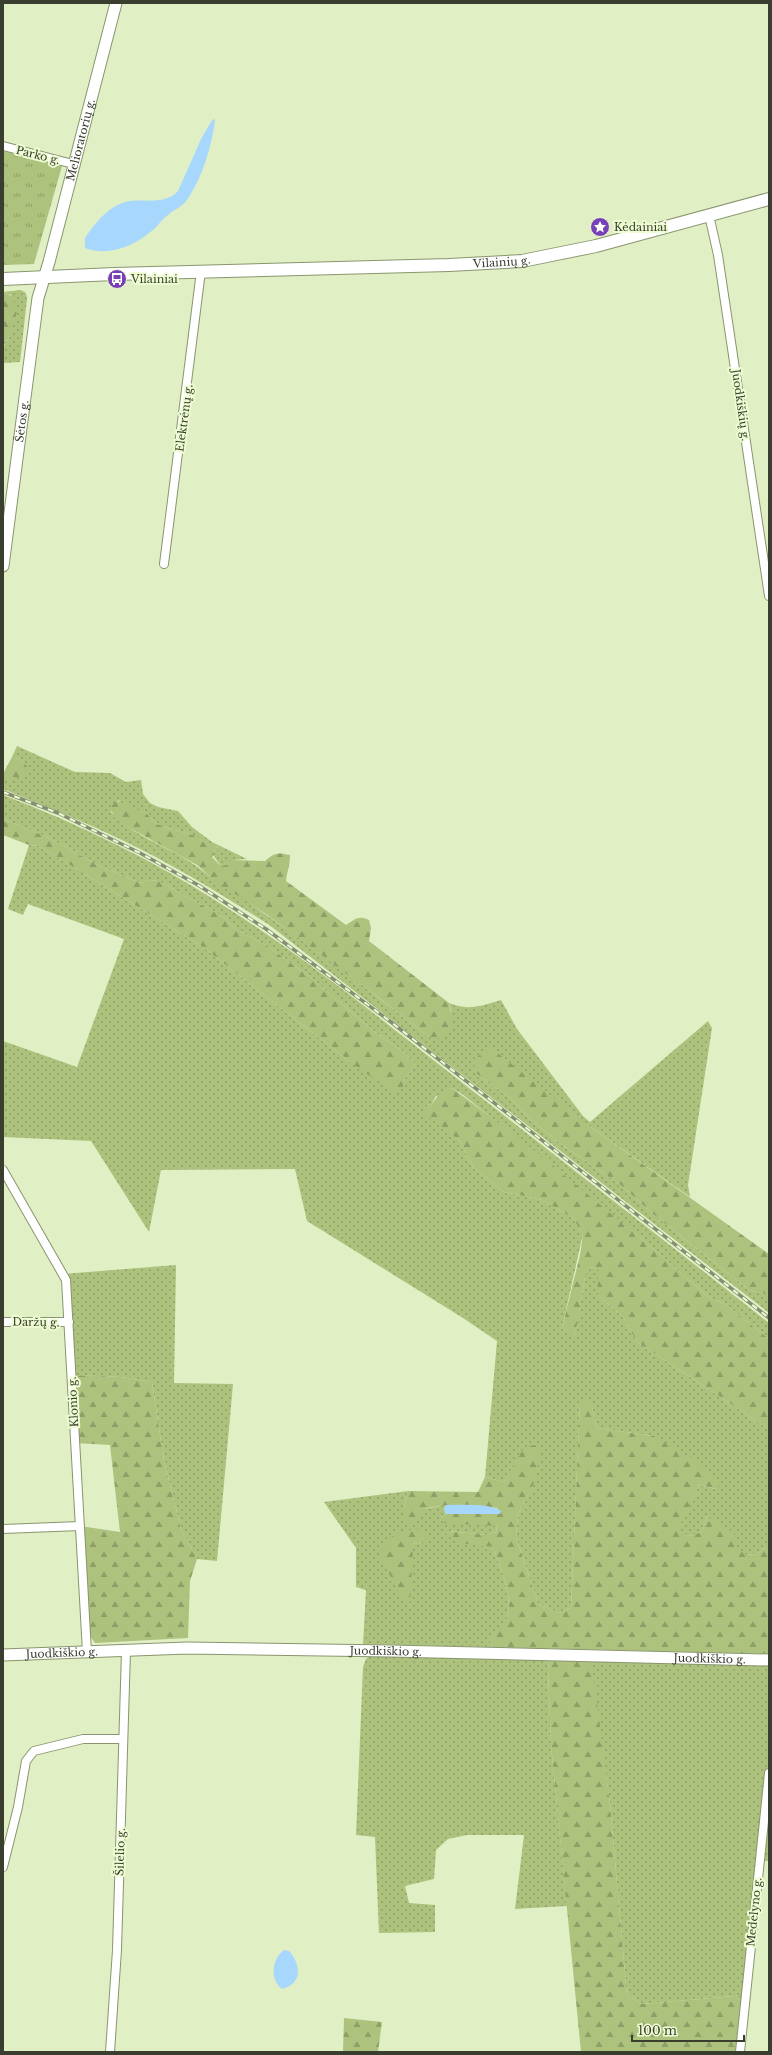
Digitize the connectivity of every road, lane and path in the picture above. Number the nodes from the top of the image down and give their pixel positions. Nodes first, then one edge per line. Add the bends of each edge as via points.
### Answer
1 (116, 3) edge
2 (3, 146) edge
3 (73, 164) junction
4 (769, 199) edge
5 (709, 215) junction
6 (201, 271) junction
7 (44, 277) junction
8 (3, 279) edge
9 (164, 564) dead end
10 (3, 566) edge
11 (769, 596) edge
12 (3, 1170) edge
13 (3, 1322) edge
14 (69, 1322) junction
15 (80, 1526) junction
16 (3, 1529) edge
17 (126, 1651) junction
18 (87, 1652) junction
19 (3, 1655) edge
20 (769, 1660) edge
21 (123, 1739) junction
22 (769, 1773) edge
23 (3, 1867) edge
24 (110, 2052) edge
25 (740, 2052) edge

1 - 3 street, Melioratorių g.
2 - 3 street, Parko g.
3 - 7 street, Melioratorių g.
4 - 5 main road, Vilainių g.
5 - 6 main road, Vilainių g. via 590,248 522,260 449,265
5 - 11 street, Juodkiškių g. via 718,255
6 - 7 main road, Vilainių g.
6 - 9 street, Elektrėnų g.
7 - 8 main road, Vilainių g.
7 - 10 street, Šėtos g. via 38,298
12 - 14 street, Klonio g. via 66,1280
13 - 14 street, Daržų g.
14 - 15 street, Klonio g.
15 - 16 street
15 - 18 street, Klonio g.
17 - 18 street, Juodkiškio g.
17 - 20 street, Juodkiškio g. via 187,1648 368,1650
17 - 21 street, Šilelio g.
18 - 19 street, Juodkiškio g.
21 - 23 street via 83,1739 34,1751 26,1761
21 - 24 street, Šilelio g. via 117,1950
22 - 25 street, Medelyno g.

